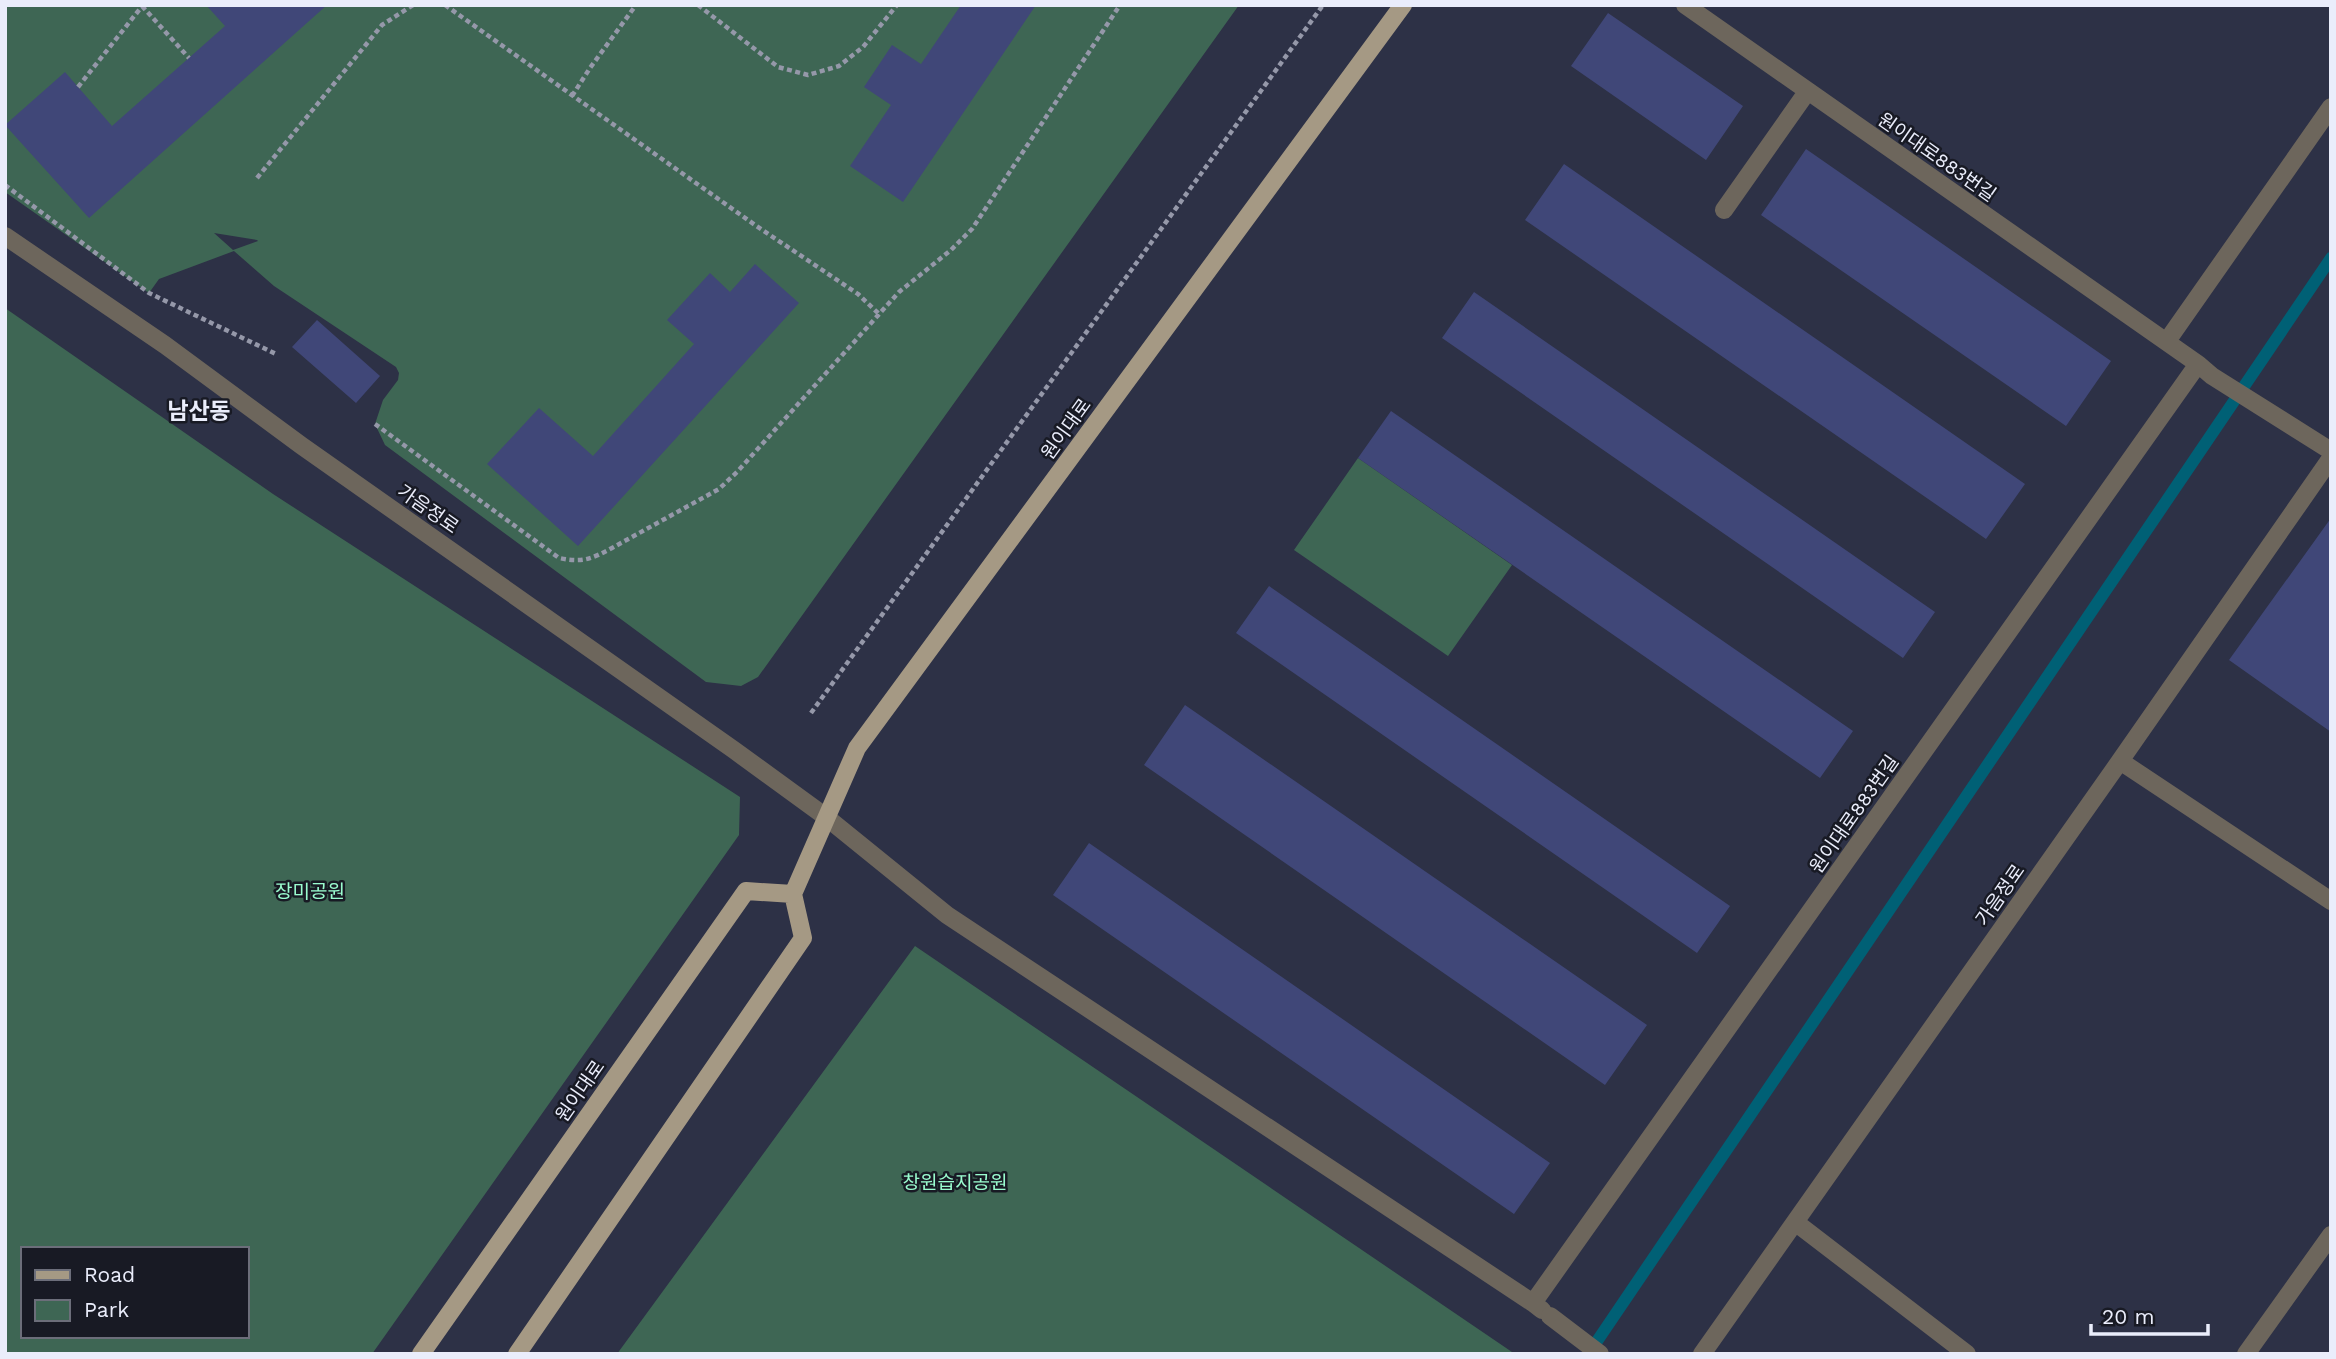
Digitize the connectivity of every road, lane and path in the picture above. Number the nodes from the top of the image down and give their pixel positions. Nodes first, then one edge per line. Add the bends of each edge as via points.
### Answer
1 (413, 5) edge
2 (445, 5) edge
3 (636, 5) edge
4 (897, 5) edge
5 (1120, 5) edge
6 (1323, 5) edge
7 (1403, 5) edge
8 (1685, 5) edge
9 (143, 6) edge
10 (702, 6) edge
11 (189, 58) dead end
12 (78, 87) dead end
13 (1807, 92) junction
14 (572, 96) junction
15 (2331, 107) edge
16 (257, 178) dead end
17 (5, 185) edge
18 (1724, 210) dead end
19 (5, 236) edge
20 (879, 314) junction
21 (2167, 341) junction
22 (276, 354) dead end
23 (2205, 370) junction
24 (375, 425) dead end
25 (2331, 451) edge
26 (2331, 458) edge
27 (811, 713) dead end
28 (2120, 761) junction
29 (826, 817) junction
30 (793, 894) junction
31 (2331, 901) edge
32 (1795, 1222) junction
33 (2331, 1235) edge
34 (1533, 1303) junction
35 (421, 1354) edge
36 (517, 1354) edge
37 (1600, 1354) edge
38 (1702, 1354) edge
39 (1967, 1354) edge
40 (2246, 1354) edge

1 - 16 path via 382,25
2 - 14 path
3 - 14 path
4 - 10 path via 863,47 839,66 808,75 778,67
5 - 20 path via 972,229
6 - 27 path
7 - 29 main road, 원이대로 via 857,748
8 - 13 street, 원이대로883번길
9 - 11 path
9 - 12 path
13 - 18 street
13 - 21 street, 원이대로883번길
14 - 20 path via 858,294
15 - 21 street
17 - 22 path via 149,293
19 - 29 street, 가음정로
20 - 24 path via 719,489 577,562 559,558
21 - 23 street, 원이대로883번길
23 - 25 street
23 - 34 street, 원이대로883번길
26 - 28 street, 가음정로
28 - 31 street
28 - 32 street, 가음정로
29 - 30 main road, 원이대로
29 - 34 street, 가음정로 via 947,915
30 - 35 main road, 원이대로 via 746,891
30 - 36 main road via 803,938
32 - 38 street, 가음정로
32 - 39 street
33 - 40 street
34 - 37 street

